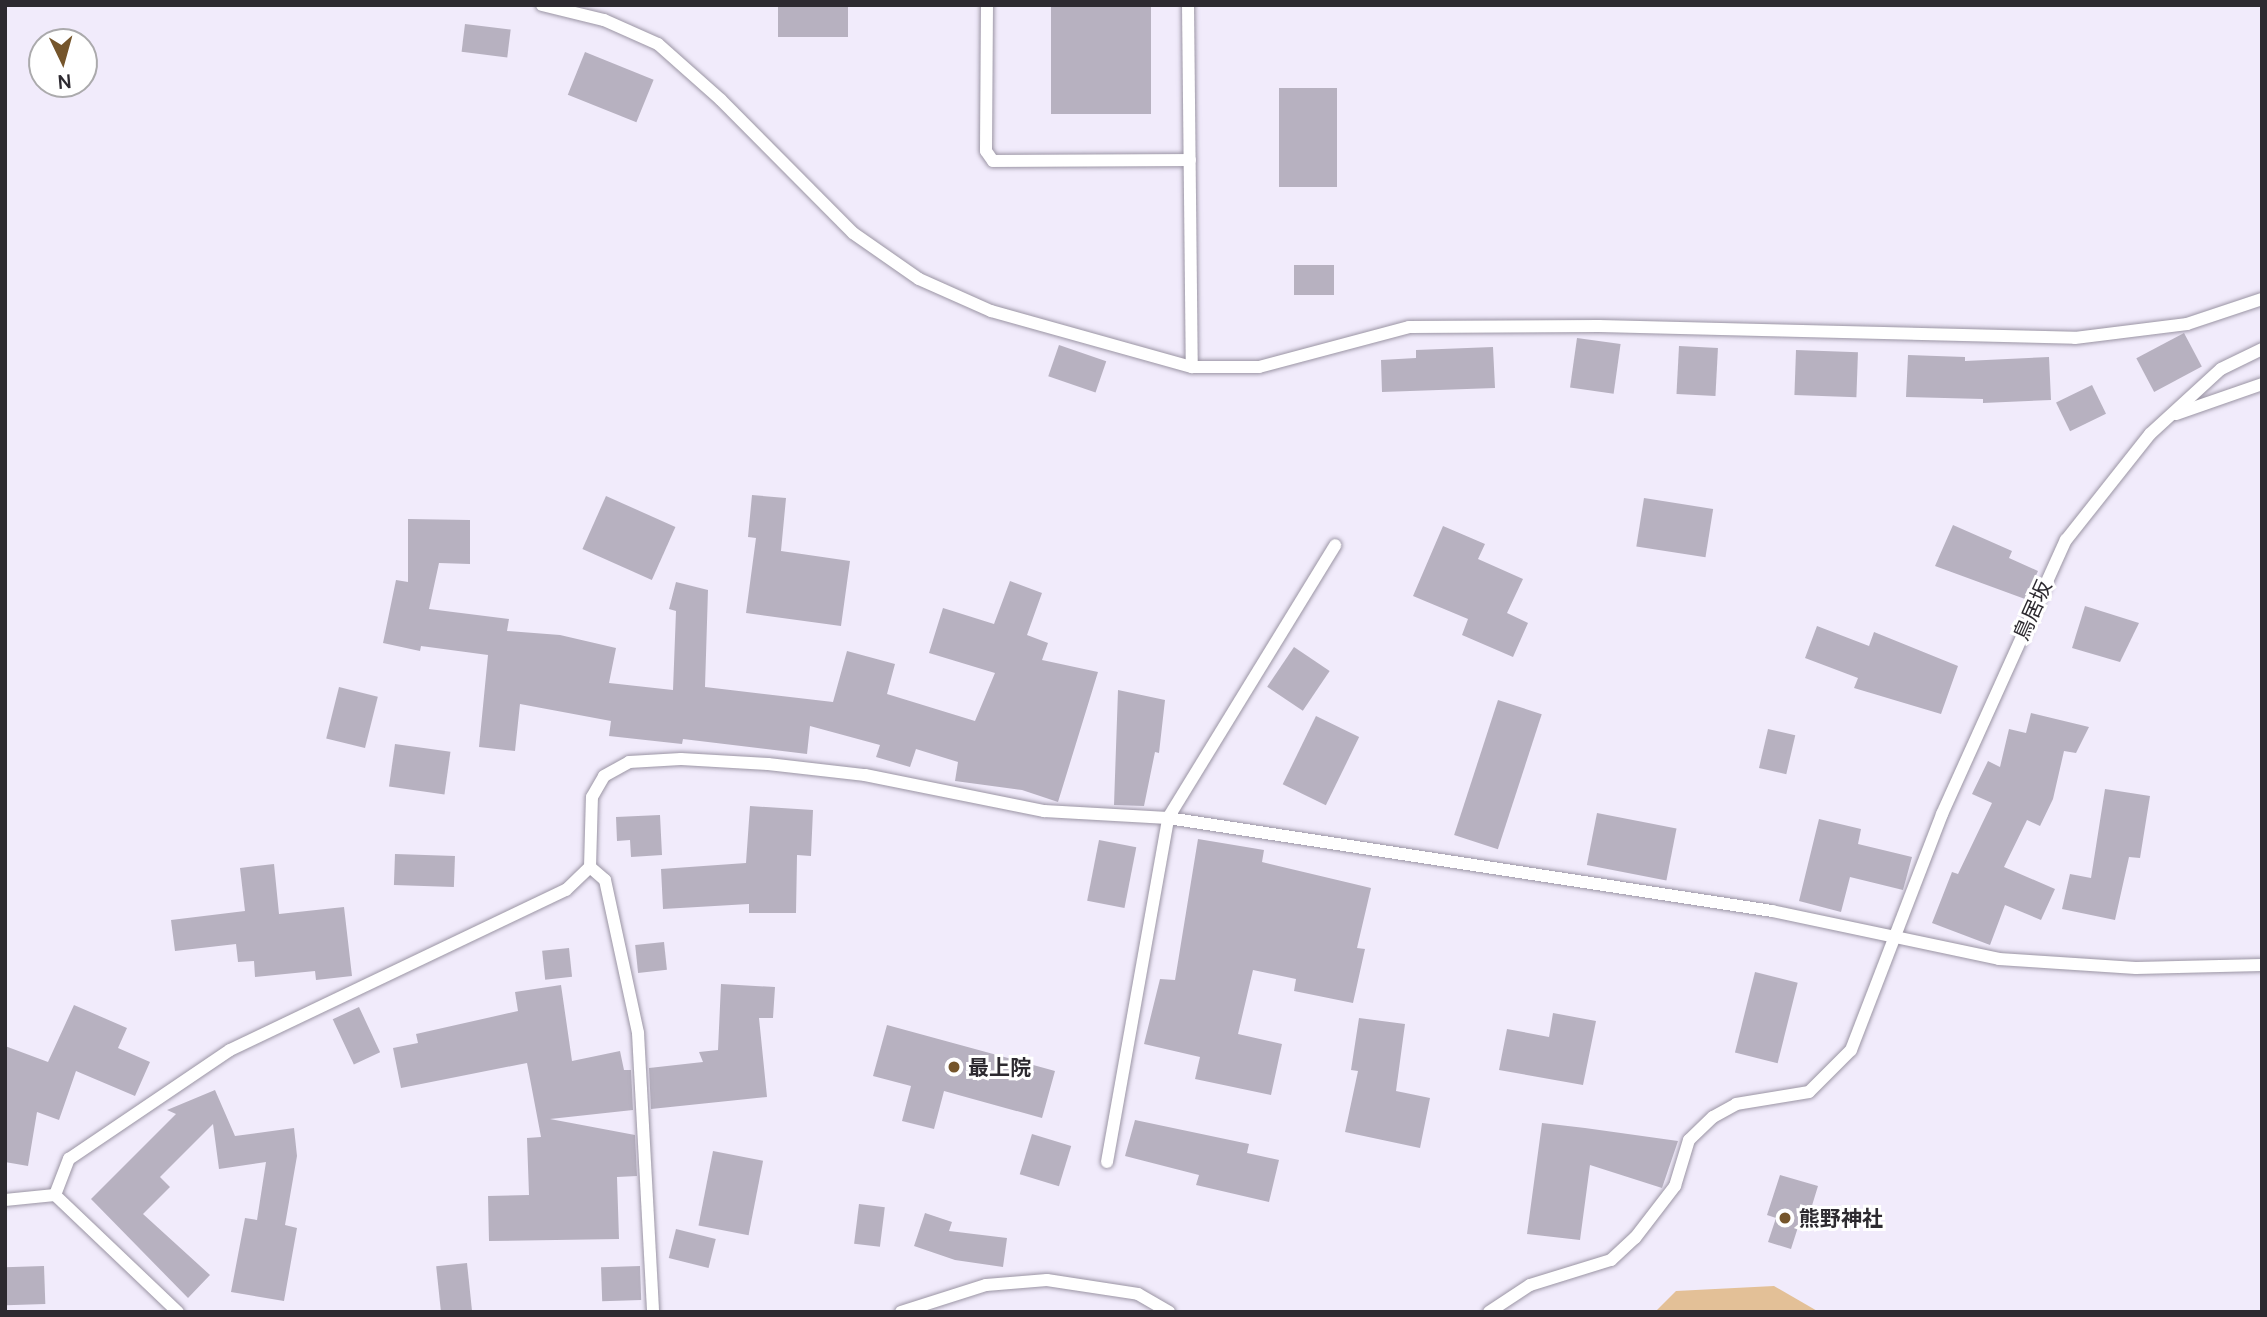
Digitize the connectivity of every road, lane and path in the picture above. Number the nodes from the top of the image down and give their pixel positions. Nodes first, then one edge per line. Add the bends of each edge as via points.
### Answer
1 (542, 5) edge
2 (987, 5) edge
3 (1188, 5) edge
4 (1190, 160) junction
5 (2262, 299) edge
6 (2262, 349) edge
7 (1192, 367) junction
8 (2262, 384) edge
9 (2169, 417) junction
10 (1335, 545) dead end
11 (1168, 818) junction
12 (590, 867) junction
13 (1893, 936) junction
14 (2262, 965) edge
15 (1107, 1162) dead end
16 (55, 1195) junction
17 (5, 1199) edge
18 (178, 1312) edge
19 (653, 1312) edge
20 (901, 1312) edge
21 (1169, 1312) edge
22 (1489, 1312) edge

1 - 7 lane via 604,20 658,44 721,100 853,233 919,279 991,311
2 - 4 lane via 986,151 993,161
3 - 4 lane
4 - 7 lane
5 - 7 lane via 2188,324 2075,338 1612,326 1409,327 1259,367
6 - 9 lane, 鳥居坂 via 2221,369
8 - 9 lane
9 - 13 lane, 鳥居坂 via 2066,540 1990,704
10 - 11 lane
11 - 12 lane via 1044,811 865,775 768,764 681,759 629,762 604,776 592,797
11 - 13 lane via 1772,911
11 - 15 lane
12 - 16 lane via 566,890 230,1050 176,1083 69,1159
12 - 19 lane via 605,880 638,1033
13 - 14 lane via 1999,959 2136,968
13 - 22 lane, 鳥居坂 via 1851,1050 1832,1073 1809,1092 1736,1104 1713,1117 1689,1140 1675,1186 1635,1238 1611,1260 1530,1285
16 - 17 lane
16 - 18 lane
20 - 21 lane via 986,1285 1047,1280 1138,1294

